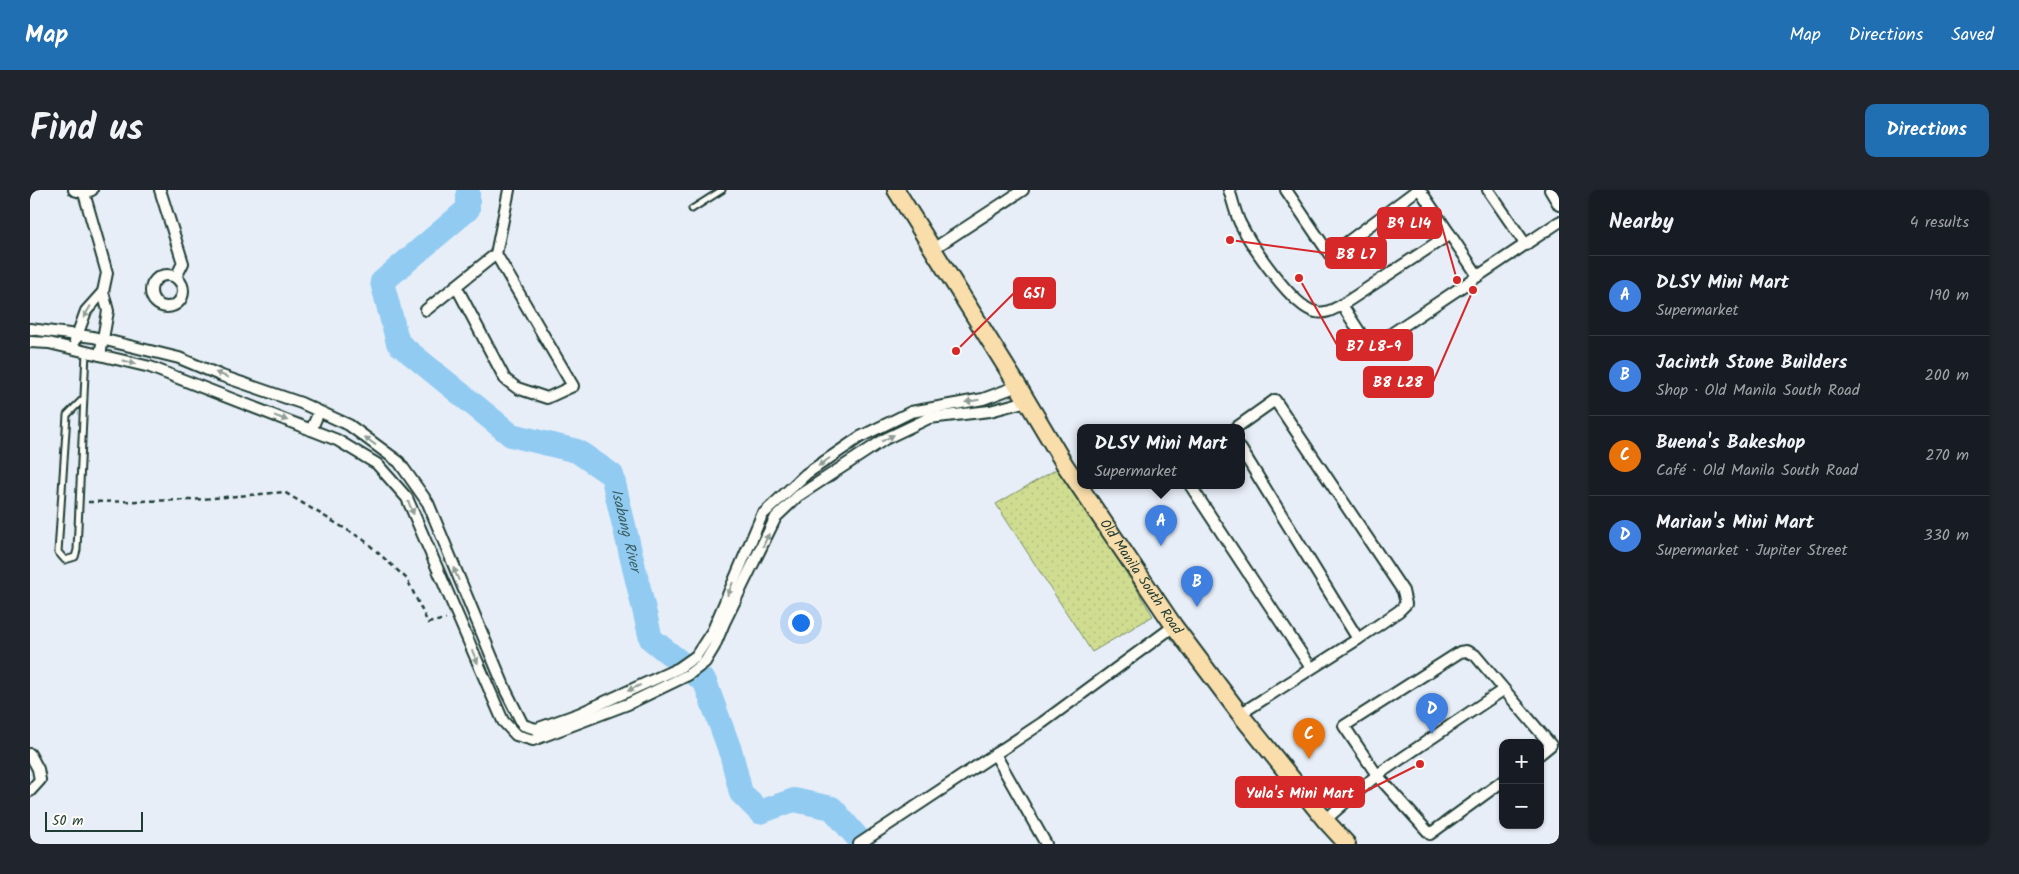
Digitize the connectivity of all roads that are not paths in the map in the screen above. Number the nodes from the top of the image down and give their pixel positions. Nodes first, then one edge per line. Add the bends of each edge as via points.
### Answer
1 (160, 190) edge
2 (509, 190) edge
3 (722, 190) edge
4 (896, 190) edge
5 (1023, 190) edge
6 (1229, 190) edge
7 (1286, 190) edge
8 (1419, 190) edge
9 (1488, 190) edge
10 (1550, 190) edge
11 (84, 191) edge
12 (1559, 205) edge
13 (692, 209) dead end
14 (1559, 222) edge
15 (1450, 234) junction
16 (1526, 244) junction
17 (933, 249) junction
18 (496, 254) junction
19 (1478, 276) junction
20 (176, 277) dead end
21 (456, 286) junction
22 (103, 292) junction
23 (1342, 305) junction
24 (426, 310) dead end
25 (30, 329) edge
26 (77, 335) junction
27 (104, 339) junction
28 (30, 342) edge
29 (73, 349) junction
30 (86, 352) junction
31 (100, 355) junction
32 (1018, 386) junction
33 (84, 398) junction
34 (1027, 401) junction
35 (319, 412) junction
36 (1240, 424) edge
37 (311, 430) junction
38 (1245, 456) edge
39 (1077, 483) edge
40 (1081, 489) edge
41 (1193, 489) edge
42 (465, 596) junction
43 (450, 600) junction
44 (1174, 626) junction
45 (1358, 640) junction
46 (1311, 668) junction
47 (1503, 690) junction
48 (1240, 714) junction
49 (1544, 751) edge
50 (30, 754) edge
51 (995, 754) junction
52 (1377, 775) junction
53 (1499, 784) edge
54 (30, 791) edge
55 (1325, 820) junction
56 (859, 844) edge
57 (1046, 844) edge
58 (1347, 844) edge

1 - 20 street via 182,264
2 - 18 street
3 - 13 lane
4 - 17 main road, Old Manila South Road
5 - 17 street
6 - 23 street via 1240,223 1294,299 1316,312 1327,312
7 - 8 street via 1330,255
8 - 15 street
9 - 16 street
10 - 12 street
11 - 22 street via 107,273
14 - 16 street
15 - 19 street
15 - 23 street
16 - 19 street
17 - 32 main road, Old Manila South Road
18 - 21 street
18 - 21 street via 573,386 547,398 517,388 505,379
19 - 23 street via 1370,348
21 - 24 street
22 -> 26 street via 86,311
22 - 27 street via 108,312
25 - 26 street
26 - 27 street
26 - 29 street
27 - 31 street
35 -> 27 street via 179,358
28 - 29 street
29 - 30 street
30 - 31 street
30 - 33 lane
31 -> 37 street via 150,367
32 - 34 main road, Old Manila South Road
32 -> 42 street via 983,399 911,412 860,437 806,474 762,515 713,630 696,656 678,668 578,714 536,729 523,724
33 - 33 lane via 68,415 58,552 65,560 76,554
34 - 39 main road, Old Manila South Road
43 -> 34 street via 503,721 516,735 533,740 628,704 688,675 705,662 776,517 798,496 885,439 929,418 990,411
35 - 37 street
42 -> 35 street via 428,503 404,468 348,425
36 - 45 street via 1275,400 1403,590 1406,604
37 -> 43 street via 337,440 377,464 407,498
38 - 45 street
40 - 44 main road, Old Manila South Road
41 - 46 street
42 - 43 street
44 - 48 main road, Old Manila South Road
44 - 51 street
45 - 46 street
46 - 48 street
47 - 49 street via 1551,746
47 - 52 street
47 - 52 street via 1475,655 1460,652 1344,726
48 - 55 main road, Old Manila South Road
50 - 54 street via 40,780
51 - 56 street
51 - 57 street
52 - 53 street via 1430,834
52 - 55 street
55 - 58 main road, Old Manila South Road

